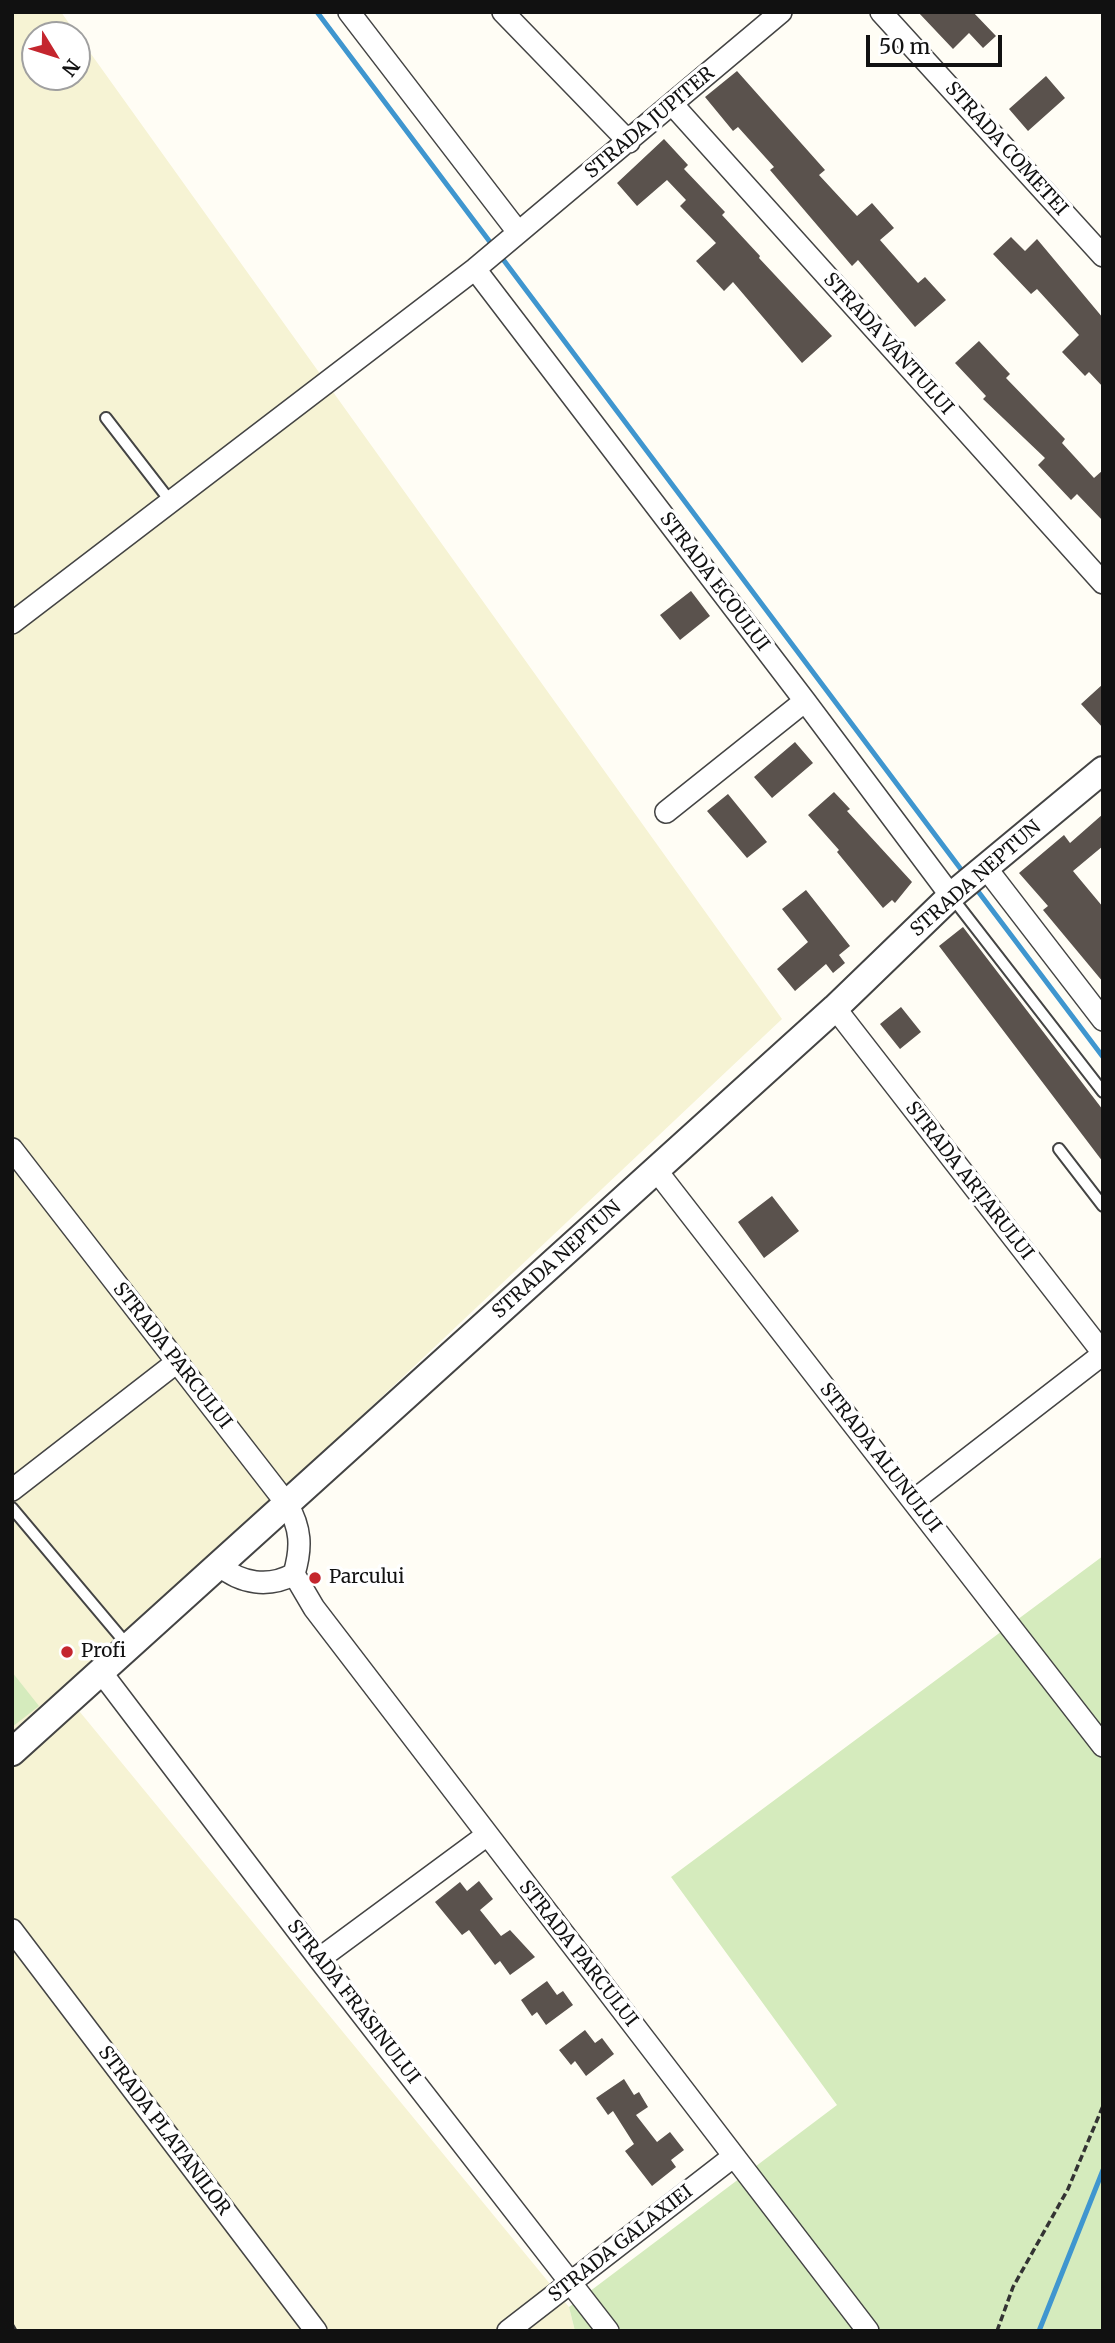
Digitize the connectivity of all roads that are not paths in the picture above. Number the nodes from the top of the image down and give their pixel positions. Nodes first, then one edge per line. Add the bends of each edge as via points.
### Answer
1 (349, 12) edge
2 (503, 12) edge
3 (781, 12) edge
4 (881, 12) edge
5 (673, 105) junction
6 (629, 142) junction
7 (518, 232) junction
8 (1103, 256) edge
9 (475, 270) junction
10 (106, 418) dead end
11 (171, 502) junction
12 (1103, 583) edge
13 (12, 623) edge
14 (806, 701) junction
15 (1103, 770) edge
16 (666, 812) dead end
17 (969, 882) junction
18 (835, 1008) junction
19 (1103, 1020) edge
20 (1103, 1092) edge
21 (12, 1149) edge
22 (1059, 1149) dead end
23 (656, 1170) junction
24 (1103, 1206) edge
25 (1103, 1354) edge
26 (177, 1362) junction
27 (12, 1490) edge
28 (913, 1501) junction
29 (287, 1504) junction
30 (12, 1508) edge
31 (219, 1565) junction
32 (294, 1574) junction
33 (129, 1647) junction
34 (101, 1672) junction
35 (1103, 1746) edge
36 (12, 1752) edge
37 (487, 1835) junction
38 (12, 1930) edge
39 (319, 1959) junction
40 (734, 2157) junction
41 (571, 2283) junction
42 (316, 2331) edge
43 (508, 2331) edge
44 (608, 2331) edge
45 (868, 2331) edge

1 - 7 street
2 - 6 street
3 - 5 street, STRADA JUPITER
4 - 8 street, STRADA COMETEI
5 - 6 street, STRADA JUPITER
5 - 12 street, STRADA VÂNTULUI
6 - 7 street, STRADA JUPITER
7 - 9 street, STRADA JUPITER
9 - 11 street, STRADA JUPITER
9 - 14 street, STRADA ECOULUI
10 - 11 lane
11 - 13 street, STRADA JUPITER
14 - 16 street
14 - 17 street, STRADA ECOULUI
15 - 17 street, STRADA NEPTUN
17 - 18 street, STRADA NEPTUN
17 - 19 street, STRADA ECOULUI
17 - 20 lane
18 - 23 street, STRADA NEPTUN
18 - 25 street, STRADA ARȚARULUI
21 - 26 street, STRADA PARCULUI
22 - 24 lane
23 - 28 street, STRADA ALUNULUI
23 - 29 street, STRADA NEPTUN
25 - 28 street
26 - 27 street
26 - 29 street, STRADA PARCULUI
28 - 35 street, STRADA ALUNULUI
29 - 31 street, STRADA NEPTUN
29 - 32 street, STRADA PARCULUI via 299,1525 300,1555
30 - 33 lane
31 - 32 street via 253,1582 278,1583
31 - 33 street, STRADA NEPTUN
32 - 37 street, STRADA PARCULUI via 314,1608
33 - 34 street, STRADA NEPTUN
34 - 36 street, STRADA NEPTUN
34 - 39 street, STRADA FRASINULUI
37 - 39 street
37 - 40 street, STRADA PARCULUI
38 - 42 street, STRADA PLATANILOR
39 - 41 street, STRADA FRASINULUI
40 - 41 street, STRADA GALAXIEI
40 - 45 street, STRADA PARCULUI
41 - 43 street, STRADA GALAXIEI
41 - 44 street, STRADA FRASINULUI

